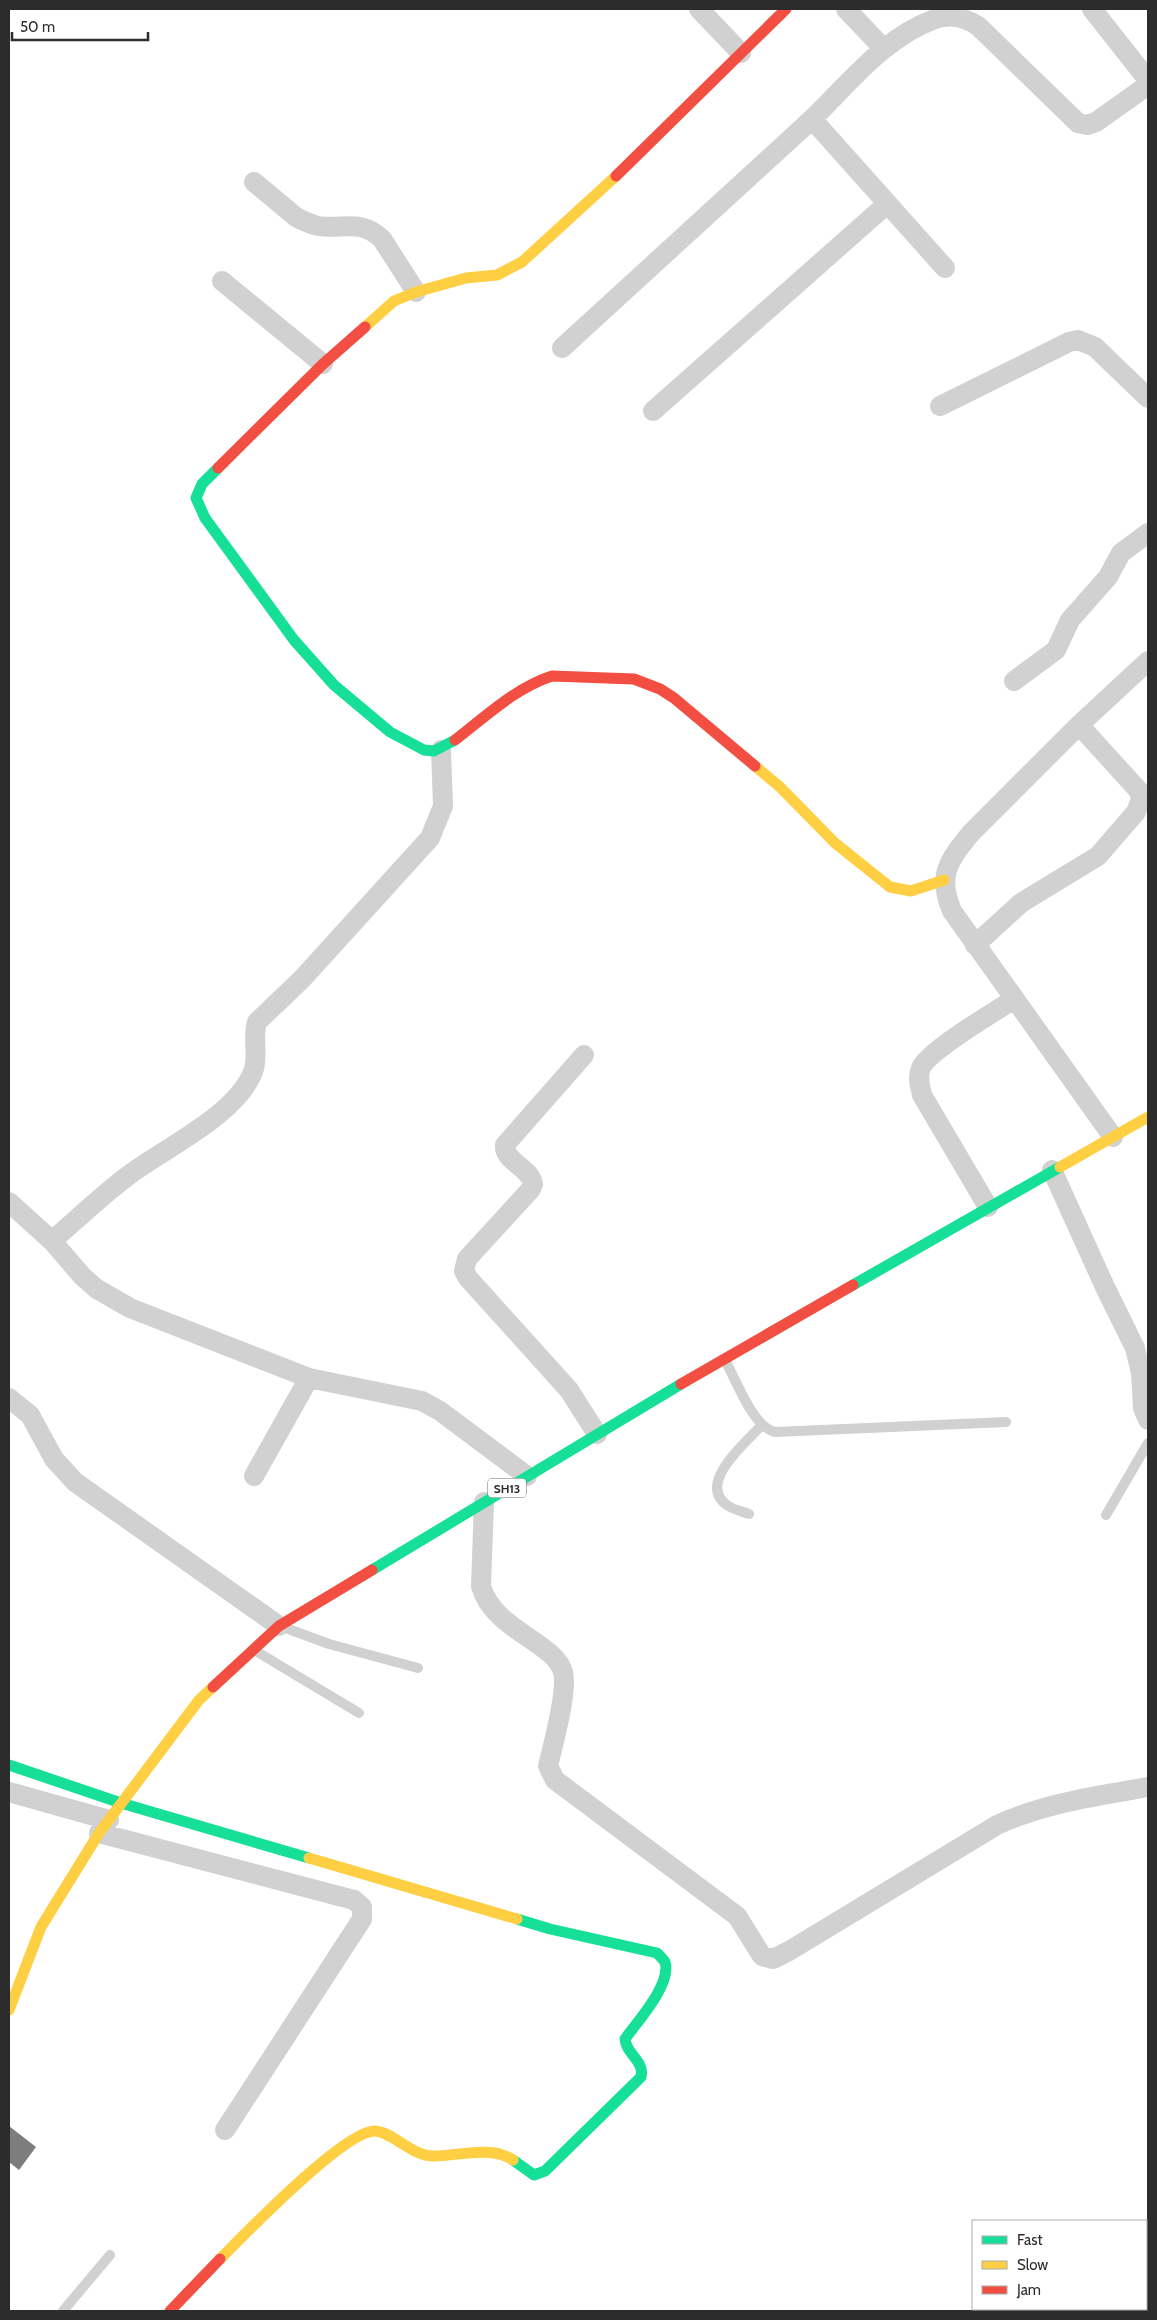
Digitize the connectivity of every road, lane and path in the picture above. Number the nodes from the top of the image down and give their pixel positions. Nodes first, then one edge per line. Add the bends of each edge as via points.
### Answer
1 (699, 9) edge
2 (786, 9) edge
3 (846, 9) edge
4 (1092, 9) edge
5 (884, 49) junction
6 (741, 53) junction
7 (1148, 80) edge
8 (1148, 85) edge
9 (812, 119) junction
10 (254, 182) dead end
11 (887, 204) junction
12 (945, 268) dead end
13 (222, 281) dead end
14 (416, 292) junction
15 (562, 348) dead end
16 (323, 364) junction
17 (1148, 398) edge
18 (940, 406) dead end
19 (653, 411) dead end
20 (1148, 533) edge
21 (1148, 661) edge
22 (1014, 682) dead end
23 (1079, 725) junction
24 (441, 750) junction
25 (944, 880) junction
26 (975, 945) junction
27 (1014, 999) junction
28 (584, 1055) dead end
29 (1148, 1117) edge
30 (1113, 1137) junction
31 (1052, 1170) junction
32 (9, 1202) edge
33 (988, 1207) junction
34 (52, 1241) junction
35 (724, 1358) junction
36 (309, 1378) junction
37 (9, 1398) edge
38 (1148, 1420) edge
39 (1006, 1422) dead end
40 (761, 1426) junction
41 (597, 1434) junction
42 (1148, 1443) edge
43 (254, 1476) dead end
44 (527, 1476) junction
45 (484, 1502) junction
46 (749, 1514) dead end
47 (1106, 1515) dead end
48 (279, 1626) junction
49 (252, 1649) junction
50 (418, 1668) dead end
51 (359, 1713) dead end
52 (9, 1765) edge
53 (1148, 1787) edge
54 (9, 1792) edge
55 (121, 1803) junction
56 (104, 1826) junction
57 (9, 2010) edge
58 (225, 2130) dead end
59 (110, 2256) dead end
60 (63, 2311) edge
61 (170, 2311) edge

1 - 6 street
2 - 6 street
3 - 5 street
4 - 7 street
5 - 8 street via 934,19 960,17 978,26 1070,117 1087,125
5 - 9 street
6 - 14 street via 614,178 522,262 498,275 477,276
9 - 11 street
9 - 15 street
10 - 14 street via 296,218 319,226 358,226 374,231 382,238
11 - 12 street
11 - 19 street
13 - 16 street
14 - 16 street via 394,301
16 - 24 street via 202,484 196,498 198,507 294,640 334,685 390,732 424,750
17 - 18 street via 1095,347 1078,340 1068,342
20 - 22 street via 1121,553 1108,578 1070,620 1056,650
21 - 23 street
23 - 25 street via 957,849
23 - 26 street via 1139,791 1141,799 1136,812 1098,856 1021,903
24 - 25 street via 514,695 540,680 552,676 634,679 674,698 780,787 835,843 890,887 911,892
24 - 34 street via 443,806 430,838 302,979 257,1022 253,1071 245,1086 212,1120 126,1177
25 - 26 street via 952,911
26 - 27 street
27 - 30 street
27 - 33 street via 938,1051 921,1068 919,1078 922,1095
28 - 41 street via 505,1145 507,1154 530,1174 533,1184 467,1259 464,1271 509,1326 569,1390
29 - 30 street, SH13
30 - 31 street, SH13
31 - 33 street, SH13
31 - 38 street via 1135,1348 1141,1373 1143,1408
32 - 34 street
33 - 35 street, SH13
34 - 36 street via 83,1277 124,1305
35 - 40 lane
35 - 41 street, SH13
36 - 43 street
36 - 44 street via 422,1401
37 - 48 street via 30,1415 54,1459 75,1482
39 - 40 lane via 775,1432
40 - 46 lane via 727,1463 717,1484 717,1492 726,1505
41 - 44 street, SH13
42 - 47 lane
44 - 45 street, SH13
45 - 48 street, SH13
45 - 53 street via 481,1586 484,1596 498,1615 551,1656 563,1672 563,1691 548,1766 555,1780 737,1916 762,1956 773,1959 1024,1812 1054,1803
48 - 49 street, SH13
48 - 50 lane via 329,1644
49 - 51 lane
49 - 55 street, SH13 via 199,1700
52 - 55 street
54 - 56 street
55 - 56 street, SH13
55 - 61 street via 550,1929 657,1953 667,1962 667,1971 656,1996 625,2039 626,2048 642,2067 641,2077 545,2171 534,2175 498,2152 445,2157 421,2155 377,2131 360,2134 224,2252
56 - 57 street, SH13 via 41,1927
56 - 58 street via 354,1900 362,1907 362,1919
59 - 60 lane

